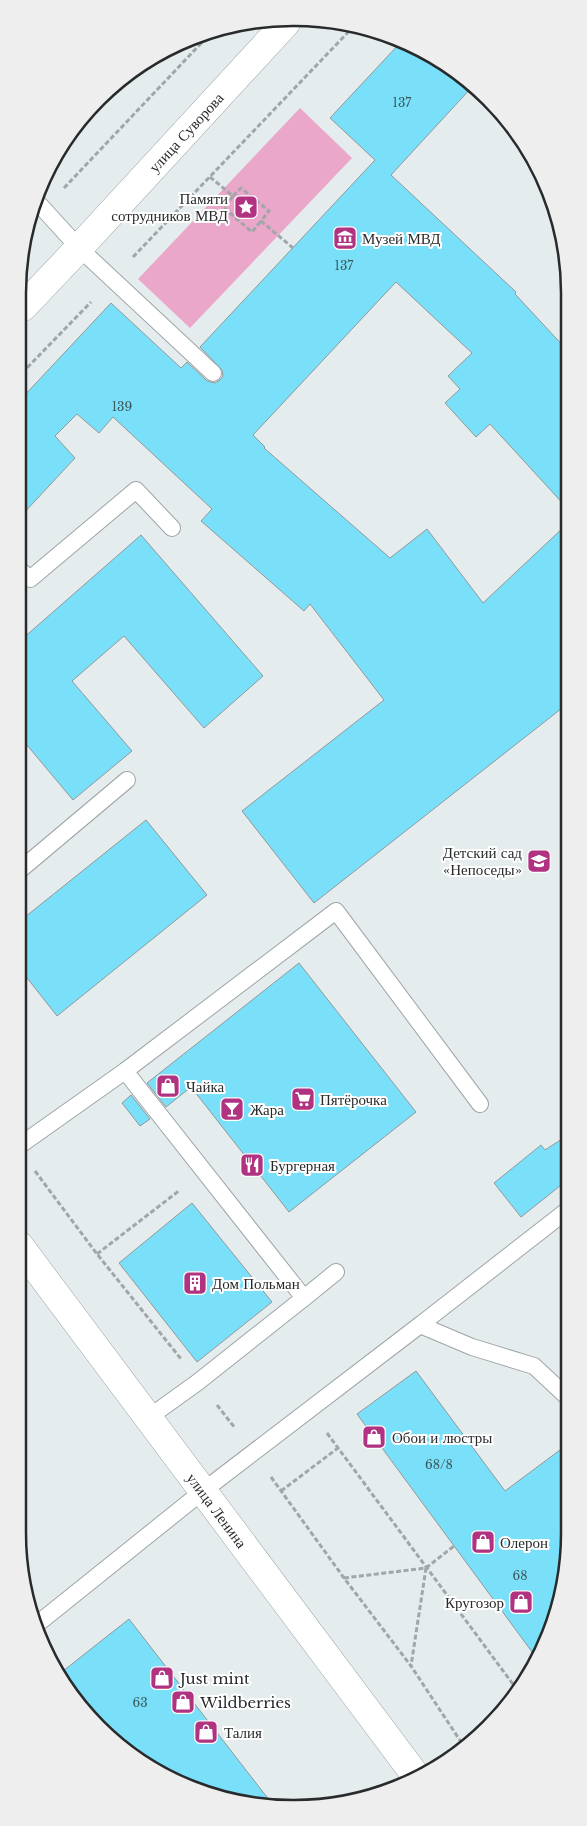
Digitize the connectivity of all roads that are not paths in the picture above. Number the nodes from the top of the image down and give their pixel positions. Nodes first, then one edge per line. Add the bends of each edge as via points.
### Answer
1 (283, 27) edge
2 (41, 206) edge
3 (79, 248) junction
4 (26, 304) edge
5 (213, 373) dead end
6 (172, 528) dead end
7 (26, 575) edge
8 (127, 780) dead end
9 (26, 865) edge
10 (125, 1071) junction
11 (480, 1104) dead end
12 (26, 1141) edge
13 (561, 1215) edge
14 (26, 1254) edge
15 (336, 1272) dead end
16 (304, 1298) junction
17 (420, 1324) junction
18 (561, 1391) edge
19 (148, 1418) junction
20 (203, 1491) junction
21 (41, 1621) edge
22 (413, 1772) edge

1 - 3 main road, улица Суворова
2 - 3 lane
3 - 4 main road, улица Суворова
3 - 5 lane
6 - 7 lane via 136,490 30,579
8 - 9 lane
10 - 11 lane via 336,910
10 - 12 lane
10 - 16 lane
13 - 17 lane
14 - 19 main road, улица Ленина
15 - 16 lane
16 - 19 lane
17 - 18 lane via 472,1347 534,1366
17 - 20 lane
19 - 20 main road, улица Ленина
20 - 21 lane
20 - 22 main road, улица Ленина

